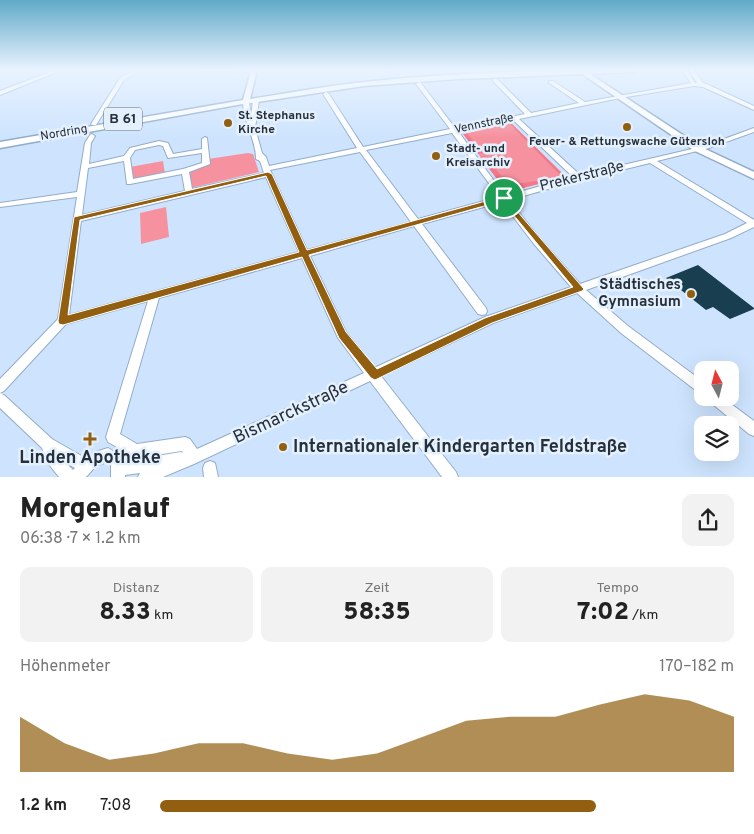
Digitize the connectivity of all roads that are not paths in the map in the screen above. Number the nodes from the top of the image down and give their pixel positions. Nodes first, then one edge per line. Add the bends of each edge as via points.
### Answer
1 (114, 92) edge
2 (248, 92) edge
3 (297, 92) edge
4 (424, 92) edge
5 (507, 92) edge
6 (566, 92) edge
7 (617, 92) edge
8 (644, 92) edge
9 (720, 92) edge
10 (326, 94) dead end
11 (622, 96) junction
12 (256, 98) junction
13 (246, 100) junction
14 (583, 104) junction
15 (754, 108) edge
16 (529, 114) junction
17 (514, 118) junction
18 (94, 124) junction
19 (252, 127) junction
20 (454, 130) junction
21 (754, 130) edge
22 (92, 136) dead end
23 (205, 139) dead end
24 (0, 143) edge
25 (701, 148) junction
26 (361, 149) junction
27 (204, 151) junction
28 (260, 154) joint
29 (127, 158) junction
30 (653, 159) junction
31 (85, 167) junction
32 (266, 169) junction
33 (185, 171) junction
34 (754, 172) edge
35 (754, 176) edge
36 (578, 178) junction
37 (189, 192) junction
38 (81, 194) junction
39 (504, 198) junction
40 (0, 205) edge
41 (77, 219) junction
42 (415, 222) junction
43 (754, 224) edge
44 (754, 231) edge
45 (728, 236) junction
46 (304, 254) junction
47 (579, 289) junction
48 (155, 295) junction
49 (482, 311) dead end
50 (63, 321) junction
51 (375, 375) junction
52 (694, 382) edge
53 (0, 397) edge
54 (724, 406) edge
55 (754, 429) edge
56 (47, 444) junction
57 (191, 458) junction
58 (80, 471) edge
59 (119, 473) edge
60 (69, 476) edge
61 (144, 476) edge
62 (451, 476) edge

1 - 18 street
2 - 13 main road
3 - 12 main road, Nordring / B 61
4 - 20 street
5 - 16 street
6 - 14 street
7 - 11 main road
8 - 11 street, Vennstraße
9 - 15 street
10 - 26 street
11 - 14 street, Vennstraße
11 - 25 main road
12 - 13 main road, Nordring / B 61
12 - 19 street
13 - 18 main road, Nordring / B 61
13 - 19 street
13 - 24 main road, Nordring / B 61
14 - 16 street, Vennstraße
16 - 17 street, Vennstraße
17 - 20 street, Vennstraße
17 - 36 street
18 - 24 main road, Nordring / B 61
19 - 28 street
20 - 26 street, Vennstraße
20 - 39 street
21 - 25 street, Prekerstraße
22 - 31 street
23 - 27 street via 207,149
25 - 30 street, Prekerstraße
25 - 34 main road
25 - 35 main road
26 - 32 street, Vennstraße
26 - 42 street
27 - 29 street via 170,157 166,144 159,143 132,149
27 - 33 street via 206,164
28 - 32 street via 261,164
29 - 31 street
29 - 33 street via 130,182
30 - 36 street, Prekerstraße
30 - 43 street
31 - 38 street
32 - 37 street, Vennstraße
32 - 46 street
33 - 37 street
36 - 39 street, Prekerstraße
37 - 41 street, Vennstraße
38 - 40 street
38 - 41 street
39 - 42 street, Prekerstraße
39 - 47 street
41 - 50 street
42 - 46 street, Prekerstraße
42 - 49 street
43 - 45 street, Bismarckstraße
44 - 45 street, Bismarckstraße
45 - 47 street, Bismarckstraße
46 - 48 street, Prekerstraße
46 - 51 street via 342,335
47 - 51 street, Bismarckstraße via 489,320
47 - 52 street
48 - 50 street, Prekerstraße
48 - 57 street via 113,438 136,451 185,444
50 - 53 street
51 - 57 street, Bismarckstraße
51 - 62 street
53 - 56 street
54 - 55 street
56 - 58 street
56 - 60 street via 52,457
57 - 59 street, Bismarckstraße
57 - 61 street, Bismarckstraße
58 - 59 street via 92,460 108,456 118,462

